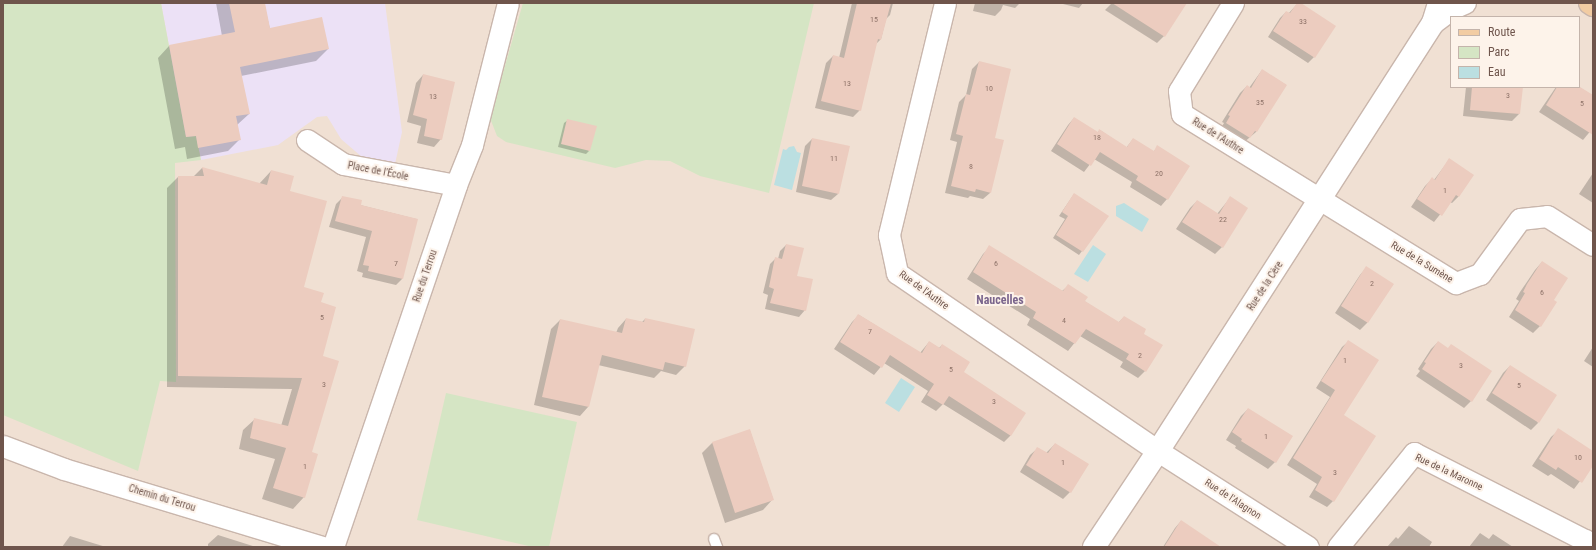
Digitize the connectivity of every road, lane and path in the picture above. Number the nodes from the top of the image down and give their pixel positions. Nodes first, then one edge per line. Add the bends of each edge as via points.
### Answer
1 (508, 3) edge
2 (946, 3) edge
3 (1233, 3) edge
4 (1464, 3) edge
5 (1436, 13) edge
6 (307, 140) dead end
7 (456, 185) junction
8 (1320, 200) junction
9 (1593, 245) edge
10 (3, 446) edge
11 (1158, 451) junction
12 (1588, 538) edge
13 (322, 547) edge
14 (334, 547) edge
15 (1094, 547) edge
16 (1308, 547) edge
17 (1338, 547) edge

1 - 7 street, Rue du Terrou via 472,145
2 - 11 street, Rue de l'Authre via 889,235 897,273
3 - 8 street, Rue de l'Authre via 1179,90 1182,114
4 - 5 street, Rue de la Cère
5 - 8 street, Rue de la Cère
6 - 7 street, Place de l'École via 343,164
7 - 14 street, Rue du Terrou
8 - 9 street, Rue de la Sumène via 1456,283 1480,274 1520,219 1547,216
8 - 11 street, Rue de la Cère
10 - 13 street, Chemin du Terrou via 64,469
11 - 15 street, Rue de la Cère
11 - 16 street, Rue de l'Alagnon
12 - 17 street, Rue de la Maronne via 1414,453

